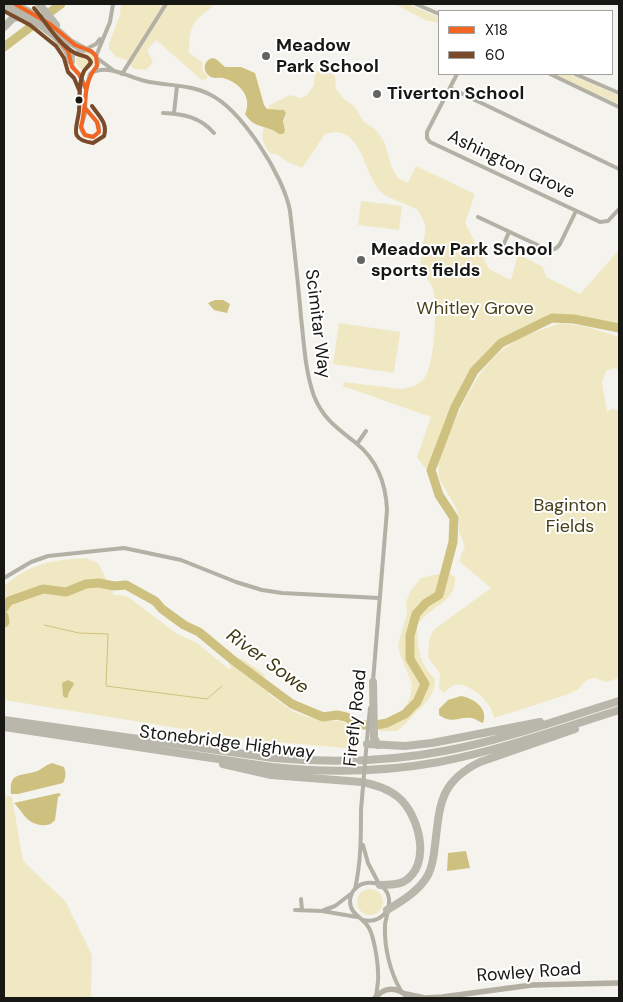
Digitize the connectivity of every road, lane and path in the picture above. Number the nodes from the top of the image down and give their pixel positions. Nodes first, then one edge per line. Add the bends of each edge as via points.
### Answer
1 (4, 4) edge
2 (16, 4) edge
3 (113, 4) edge
4 (166, 4) edge
5 (416, 4) edge
6 (41, 7) edge
7 (438, 14) edge
8 (32, 17) junction
9 (49, 25) junction
10 (4, 27) edge
11 (104, 36) junction
12 (84, 49) junction
13 (96, 57) junction
14 (71, 61) junction
15 (115, 71) junction
16 (92, 73) junction
17 (79, 74) junction
18 (122, 74) junction
19 (456, 75) edge
20 (552, 75) edge
21 (576, 75) edge
22 (177, 86) junction
23 (450, 88) junction
24 (86, 89) junction
25 (619, 93) edge
26 (619, 107) edge
27 (86, 109) junction
28 (163, 112) dead end
29 (174, 113) junction
30 (92, 119) junction
31 (84, 121) junction
32 (214, 133) dead end
33 (619, 169) edge
34 (619, 209) edge
35 (576, 210) junction
36 (478, 218) dead end
37 (509, 232) junction
38 (503, 246) dead end
39 (366, 431) dead end
40 (356, 444) junction
41 (4, 578) edge
42 (379, 598) junction
43 (373, 682) joint
44 (619, 701) edge
45 (619, 710) edge
46 (602, 716) junction
47 (566, 718) junction
48 (4, 720) edge
49 (4, 727) edge
50 (370, 743) junction
51 (192, 755) junction
52 (362, 841) junction
53 (379, 885) junction
54 (355, 889) junction
55 (352, 893) junction
56 (302, 899) dead end
57 (295, 910) dead end
58 (302, 910) junction
59 (322, 911) junction
60 (387, 911) junction
61 (358, 917) junction
62 (363, 920) junction
63 (619, 983) edge
64 (405, 995) edge
65 (375, 998) edge
66 (441, 998) edge

1 - 8 highway
2 - 8 highway
3 - 11 street
4 - 18 street
5 - 7 street
6 - 9 highway
8 - 9 highway
8 - 10 highway via 13,18
9 - 12 highway
9 - 14 highway via 65,46
11 - 12 street
11 - 13 street
12 - 13 street
12 - 14 street via 74,54
13 - 15 street
13 - 16 street via 97,66
14 - 17 street
15 - 16 street via 104,69
15 - 18 street, Scimitar Way
16 - 17 street
16 - 24 street
17 - 24 street
18 - 22 street, Scimitar Way
19 - 23 street, Ashington Grove
20 - 26 street
21 - 25 street
22 - 29 street
22 - 40 street, Scimitar Way via 207,93 224,104 237,116 280,180 290,211 310,382 327,418
23 - 33 street
23 - 35 street, Ashington Grove via 428,132 430,142
24 - 27 street
27 - 30 street
27 - 31 street
28 - 29 street
29 - 32 street via 200,120
30 - 31 street
30 - 31 street via 100,128 93,137 83,133
34 - 35 street, Ashington Grove via 603,222
35 - 37 street via 554,250
36 - 37 street
37 - 38 street
39 - 40 street
40 - 42 street, Scimitar Way via 378,470 385,492 387,510
41 - 42 street via 30,562 48,556 124,548 181,560 262,590
42 - 43 street, Firefly Road
43 - 50 highway
44 - 47 highway, Stonebridge Highway
45 - 46 highway, Stonebridge Highway
46 - 51 highway, Stonebridge Highway via 475,754 380,770 290,769
46 - 60 highway via 551,738 480,762 456,778 439,808 428,875 412,894
47 - 48 highway, Stonebridge Highway via 443,752 334,762 240,754
47 - 50 highway via 432,743 405,746
49 - 51 highway, Stonebridge Highway
50 - 52 street, Firefly Road, bridge via 361,810
51 - 53 highway via 271,775 377,785 398,797 406,805 418,829 419,858 412,874 404,882
52 - 53 street, Firefly Road
52 - 54 street, Firefly Road
53 - 54 street via 369,882
53 - 60 street via 388,894
54 - 55 street
55 - 59 street via 337,905
55 - 61 street via 350,904
56 - 58 street
57 - 58 street
58 - 59 street
59 - 61 street
60 - 62 street via 379,919
60 - 64 street via 386,944 393,976
61 - 62 street
62 - 65 street via 372,936 378,973
63 - 66 street, Rowley Road via 532,985
64 - 65 street via 387,990
64 - 66 street, Rowley Road

